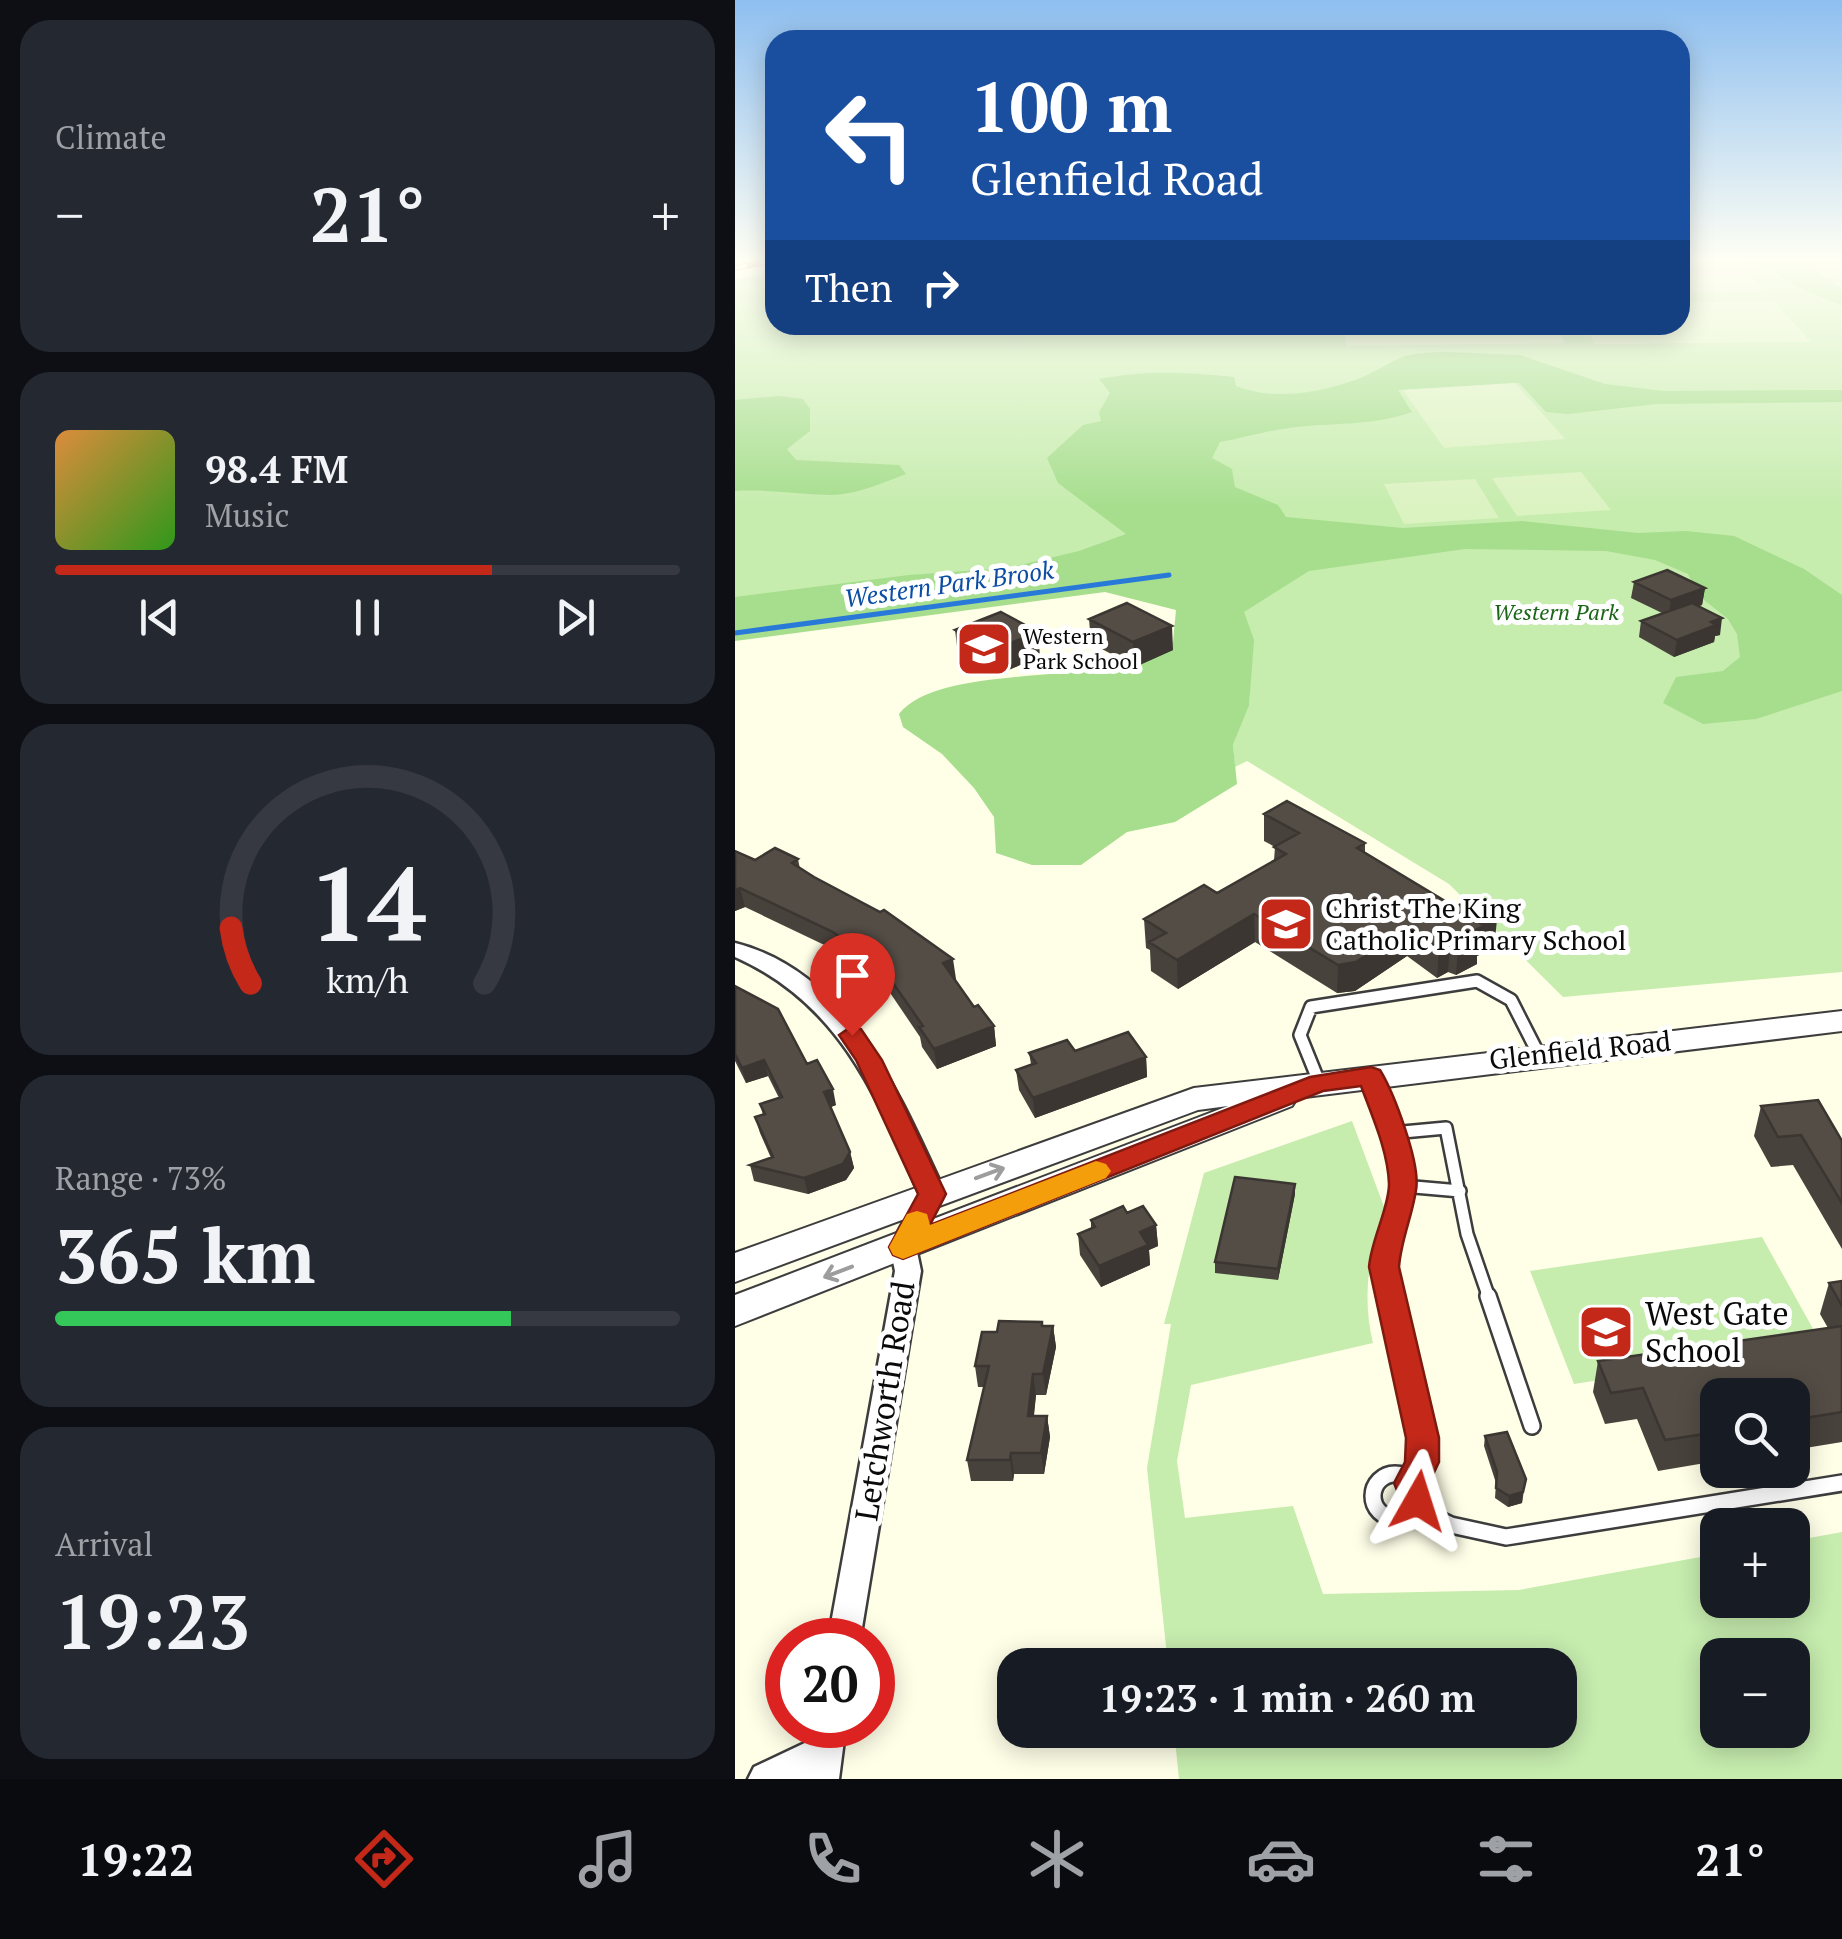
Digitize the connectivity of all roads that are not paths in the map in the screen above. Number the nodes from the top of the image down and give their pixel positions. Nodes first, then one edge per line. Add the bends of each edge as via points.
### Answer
1 (735, 949) edge
2 (1842, 1021) edge
3 (1539, 1055) junction
4 (1371, 1076) junction
5 (1319, 1083) junction
6 (1392, 1133) junction
7 (1403, 1186) junction
8 (1459, 1192) junction
9 (932, 1194) junction
10 (903, 1247) junction
11 (735, 1268) edge
12 (735, 1311) edge
13 (1532, 1426) dead end
14 (1411, 1483) junction
15 (1842, 1483) edge
16 (1415, 1508) junction
17 (848, 1618) edge
18 (825, 1752) edge
19 (766, 1779) edge

1 - 9 street via 786,974 835,1013 869,1060
2 - 3 street, Glenfield Road
3 - 4 street, Glenfield Road
3 - 5 lane via 1515,1000 1477,981 1311,1007 1300,1020 1300,1044
4 - 5 street, Glenfield Road
4 - 6 lane
9 -> 5 street, Glenfield Road via 1195,1099
5 - 10 street, Glenfield Road
6 - 7 lane
6 - 8 lane via 1445,1128
7 - 8 lane
7 - 14 lane via 1384,1267 1423,1438 1422,1462
8 - 13 lane
9 - 10 street, Letchworth Road
9 - 11 street, Glenfield Road
10 -> 12 street, Glenfield Road
10 - 17 street, Letchworth Road via 908,1271
14 - 16 lane via 1418,1493
14 - 16 lane via 1395,1475 1381,1479 1372,1488 1373,1502 1388,1516
15 - 16 lane via 1507,1537 1451,1525
18 - 19 street

